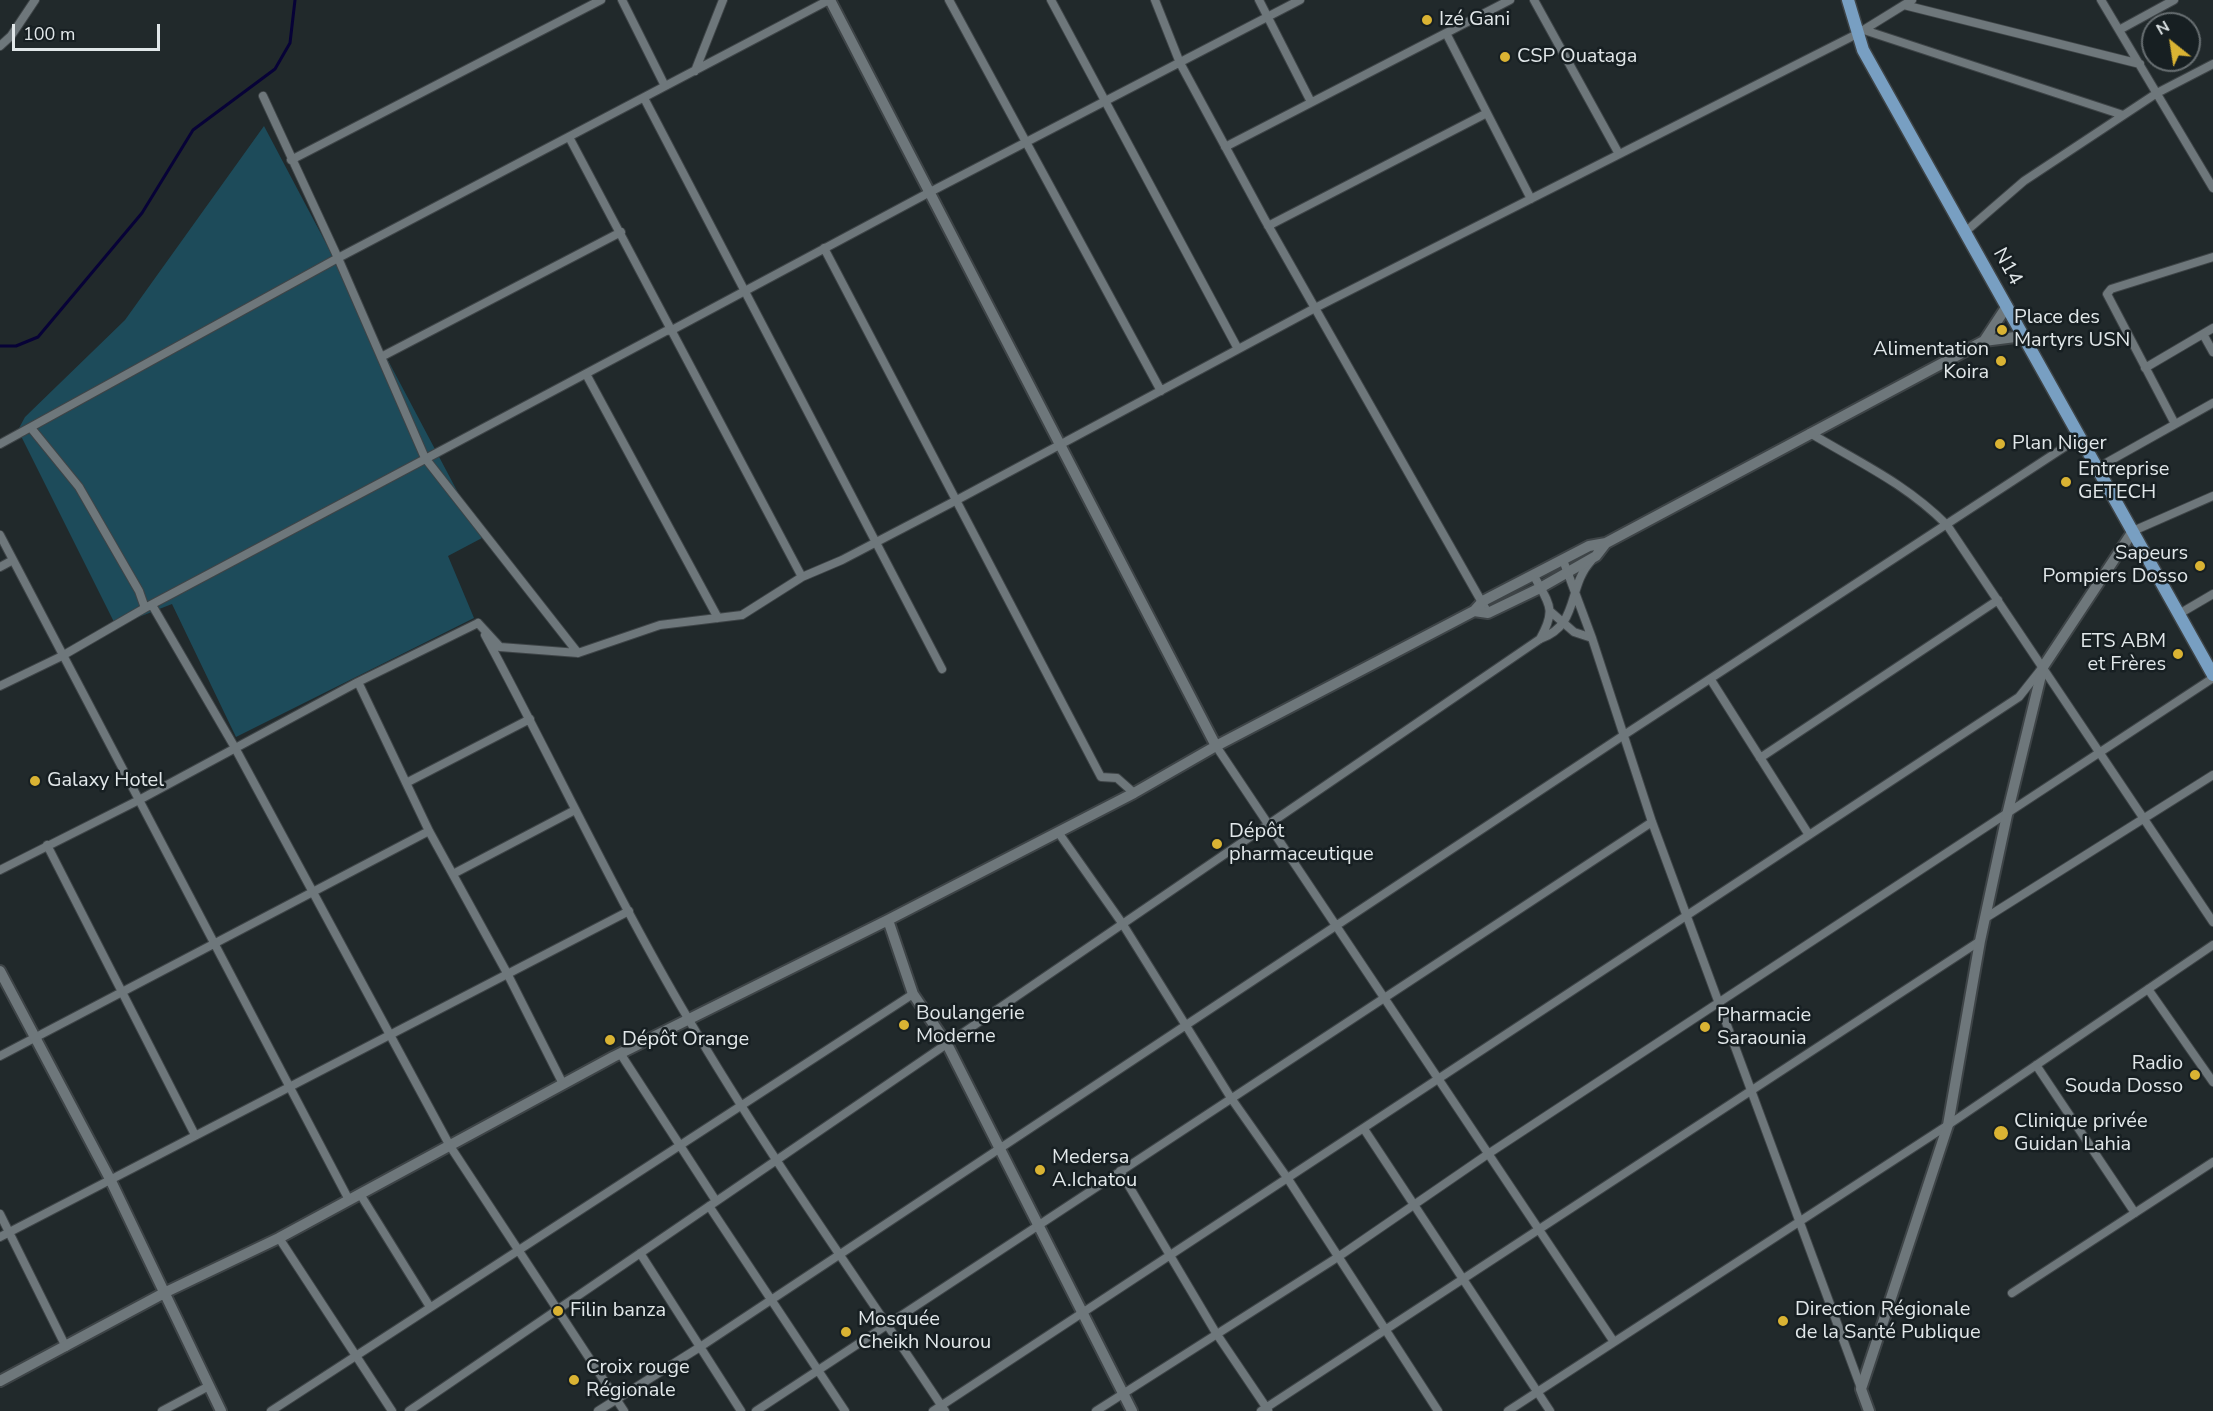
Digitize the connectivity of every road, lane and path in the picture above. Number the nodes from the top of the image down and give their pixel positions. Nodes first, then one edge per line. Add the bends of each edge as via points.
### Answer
1 (35, 0) edge
2 (601, 0) edge
3 (622, 0) edge
4 (723, 0) edge
5 (830, 0) edge
6 (949, 0) edge
7 (1051, 0) edge
8 (1155, 0) edge
9 (1258, 0) edge
10 (1300, 0) edge
11 (1510, 0) edge
12 (1534, 0) edge
13 (1848, 0) edge
14 (1912, 0) edge
15 (2102, 0) edge
16 (2174, 0) edge
17 (1904, 5) junction
18 (1268, 18) junction
19 (2119, 30) junction
20 (1860, 32) junction
21 (1446, 33) junction
22 (0, 46) edge
23 (1180, 63) junction
24 (2140, 64) junction
25 (2213, 64) edge
26 (695, 71) junction
27 (665, 86) junction
28 (2157, 93) junction
29 (263, 96) dead end
30 (644, 98) junction
31 (1105, 101) junction
32 (1311, 102) junction
33 (1487, 113) junction
34 (2123, 115) junction
35 (569, 137) junction
36 (1024, 143) junction
37 (1225, 147) junction
38 (1619, 154) junction
39 (291, 160) junction
40 (2213, 188) edge
41 (930, 192) junction
42 (1531, 199) junction
43 (1268, 226) junction
44 (621, 232) junction
45 (1965, 232) junction
46 (824, 248) junction
47 (2213, 257) edge
48 (338, 258) junction
49 (743, 290) junction
50 (2007, 306) junction
51 (1315, 308) junction
52 (2213, 328) edge
53 (672, 330) junction
54 (2203, 334) junction
55 (2023, 336) junction
56 (1984, 341) junction
57 (1238, 349) junction
58 (2213, 352) edge
59 (381, 357) junction
60 (2145, 368) junction
61 (586, 374) junction
62 (1161, 391) junction
63 (2213, 403) edge
64 (2175, 424) junction
65 (31, 428) junction
66 (1810, 433) junction
67 (2080, 437) junction
68 (0, 444) edge
69 (1061, 445) junction
70 (425, 458) junction
71 (2097, 468) junction
72 (2213, 496) edge
73 (955, 501) junction
74 (1947, 525) junction
75 (2133, 531) junction
76 (0, 535) edge
77 (875, 542) junction
78 (1606, 543) junction
79 (1596, 556) junction
80 (13, 560) junction
81 (1563, 560) junction
82 (0, 567) edge
83 (1568, 572) junction
84 (1534, 576) junction
85 (802, 577) junction
86 (1540, 588) junction
87 (2213, 594) edge
88 (1575, 596) junction
89 (1998, 600) junction
90 (1483, 601) junction
91 (148, 606) junction
92 (1474, 611) junction
93 (1551, 612) junction
94 (1488, 613) junction
95 (2179, 614) junction
96 (718, 618) junction
97 (1562, 622) junction
98 (478, 623) junction
99 (1572, 630) junction
100 (1556, 632) junction
101 (1592, 638) junction
102 (1540, 639) junction
103 (578, 653) junction
104 (62, 656) junction
105 (2043, 667) junction
106 (942, 669) dead end
107 (2213, 677) edge
108 (1711, 680) junction
109 (358, 682) junction
110 (0, 686) edge
111 (530, 719) junction
112 (1624, 735) junction
113 (234, 746) junction
114 (1216, 746) junction
115 (2100, 753) junction
116 (1760, 758) junction
117 (2213, 775) edge
118 (406, 783) junction
119 (1134, 793) junction
120 (139, 800) junction
121 (575, 810) junction
122 (2007, 815) junction
123 (2144, 820) junction
124 (1652, 822) junction
125 (1268, 823) junction
126 (429, 831) junction
127 (1058, 832) junction
128 (1809, 835) junction
129 (47, 844) junction
130 (0, 870) edge
131 (453, 874) junction
132 (314, 892) junction
133 (629, 911) junction
134 (1687, 916) junction
135 (1987, 917) junction
136 (888, 920) junction
137 (2213, 922) edge
138 (1122, 923) junction
139 (1337, 927) junction
140 (1980, 941) junction
141 (215, 945) junction
142 (2213, 945) edge
143 (0, 970) edge
144 (507, 973) junction
145 (2148, 989) junction
146 (121, 992) junction
147 (913, 994) junction
148 (1385, 999) junction
149 (1719, 1002) junction
150 (688, 1019) junction
151 (1187, 1025) junction
152 (391, 1035) junction
153 (36, 1038) junction
154 (947, 1044) junction
155 (620, 1053) junction
156 (0, 1056) edge
157 (2036, 1065) junction
158 (1439, 1079) junction
159 (2213, 1082) edge
160 (563, 1084) junction
161 (289, 1086) junction
162 (1752, 1090) junction
163 (1231, 1098) junction
164 (741, 1104) junction
165 (1948, 1125) junction
166 (1364, 1129) junction
167 (195, 1135) junction
168 (679, 1145) junction
169 (450, 1146) junction
170 (998, 1150) junction
171 (1488, 1154) junction
172 (775, 1159) junction
173 (2213, 1162) edge
174 (1120, 1171) junction
175 (110, 1179) junction
176 (1288, 1179) junction
177 (360, 1194) junction
178 (349, 1200) junction
179 (713, 1203) junction
180 (1413, 1204) junction
181 (2135, 1213) junction
182 (0, 1214) edge
183 (1798, 1222) junction
184 (1038, 1226) junction
185 (1539, 1230) junction
186 (9, 1232) junction
187 (0, 1237) edge
188 (279, 1238) junction
189 (518, 1249) junction
190 (640, 1253) junction
191 (838, 1253) junction
192 (1171, 1256) junction
193 (1338, 1257) junction
194 (1463, 1279) junction
195 (166, 1292) junction
196 (2012, 1293) dead end
197 (771, 1300) junction
198 (430, 1307) junction
199 (558, 1309) junction
200 (1083, 1314) junction
201 (888, 1322) junction
202 (1386, 1330) junction
203 (1216, 1333) junction
204 (1614, 1342) junction
205 (66, 1347) junction
206 (700, 1347) junction
207 (356, 1357) junction
208 (819, 1370) junction
209 (0, 1381) edge
210 (209, 1386) junction
211 (1862, 1389) junction
212 (1537, 1392) junction
213 (1123, 1394) junction
214 (616, 1399) junction
215 (943, 1408) edge
216 (1265, 1410) edge
217 (162, 1411) edge
218 (221, 1411) edge
219 (271, 1411) edge
220 (392, 1411) edge
221 (409, 1411) edge
222 (598, 1411) edge
223 (624, 1411) edge
224 (741, 1411) edge
225 (756, 1411) edge
226 (844, 1411) edge
227 (933, 1411) edge
228 (1096, 1411) edge
229 (1132, 1411) edge
230 (1438, 1411) edge
231 (1508, 1411) edge
232 (1550, 1411) edge
233 (1869, 1411) edge

1 - 22 street
2 - 39 street
3 - 27 street
4 - 26 street
5 - 26 street
5 - 41 main road
6 - 36 street
7 - 31 street
8 - 23 street
9 - 18 street
10 - 18 street
11 - 21 street
12 - 38 street
13 - 20 main road, N14
14 - 17 street
15 - 19 street
16 - 19 street
17 - 20 street
17 - 24 street
18 - 23 street
18 - 32 street
19 - 24 street
20 - 34 street
20 - 38 street
20 - 45 main road, N14
21 - 32 street
21 - 33 street
23 - 31 street
23 - 37 street
24 - 28 street
25 - 28 street
26 - 27 street
27 - 30 street
28 - 34 street
28 - 40 street
29 - 39 street
30 - 35 street
30 - 49 street
31 - 36 street
31 - 57 street
32 - 37 street
33 - 42 street
33 - 43 street
34 - 45 street via 2024,181
35 - 44 street
35 - 48 street
36 - 41 street
36 - 62 street
37 - 43 street
38 - 42 street
39 - 48 street
41 - 46 street
41 - 69 main road
42 - 51 street
43 - 51 street
44 - 53 street
44 - 59 street
45 - 50 main road, N14
46 - 49 street
46 - 73 street
47 - 60 street via 2108,292
48 - 59 street
48 - 65 street
49 - 53 street
49 - 77 street
50 - 55 main road, N14
50 - 56 main road
51 - 57 street
51 - 90 street
52 - 54 street
53 - 61 street
53 - 85 street
54 - 58 street
54 - 60 street
55 - 56 main road
55 - 67 main road, N14
56 - 66 main road
57 - 62 street
59 - 70 street
60 - 64 street
61 - 70 street
61 - 96 street
62 - 69 street
63 - 64 street
64 - 71 street
65 - 68 street
65 - 91 street via 79,486
66 - 74 street via 1898,483
66 - 78 main road
67 - 71 main road, N14
67 - 74 street
69 - 73 street
69 - 114 main road
70 - 91 street
70 - 103 street
71 - 75 main road, N14
72 - 75 street
73 - 77 street
73 - 119 street via 1101,777 1117,778
74 - 89 street
74 - 108 street
75 - 95 main road, N14
75 - 105 main road
76 - 80 street
77 - 85 street
77 - 106 street
78 - 79 main road
78 - 81 main road via 1589,546
79 - 83 main road
79 - 88 street via 1581,576
80 - 82 street
80 - 104 street
81 - 83 street
81 - 84 main road
83 - 86 main road
83 - 88 street
84 - 86 street
84 - 90 main road
85 - 96 street via 742,615
86 - 93 street
86 - 94 main road
87 - 95 street
88 - 97 street
88 - 101 street
89 - 105 street
89 - 116 street
90 - 92 main road
90 - 94 street
91 - 104 street
91 - 113 street
92 - 94 main road
92 - 114 main road
93 - 97 street
93 - 102 street
95 - 107 main road, N14
96 - 103 street via 660,625
97 - 99 street
97 - 100 street
98 - 103 street via 500,647
98 - 109 street
98 - 111 street
99 - 100 street
99 - 101 street
100 - 102 street
101 - 112 street
102 - 125 street
104 - 110 street
104 - 120 street
105 - 115 street
105 - 122 main road
105 - 128 street via 2019,697
107 - 115 street
108 - 112 street
108 - 116 street
109 - 113 street
109 - 118 street
111 - 118 street
111 - 121 street
112 - 124 street
112 - 139 street
113 - 120 street
113 - 132 street
114 - 119 main road
114 - 125 street
115 - 122 street
115 - 123 street
116 - 128 street
117 - 123 street
118 - 126 street
119 - 127 main road
120 - 129 street
120 - 141 street
121 - 131 street
121 - 133 street
122 - 135 main road
122 - 149 street
123 - 135 street
123 - 137 street
124 - 134 street
124 - 148 street
125 - 138 street
125 - 139 street
126 - 131 street
126 - 132 street
127 - 136 main road
127 - 138 street
128 - 134 street
129 - 130 street
129 - 146 street
131 - 144 street
132 - 141 street
132 - 152 street
133 - 144 street
133 - 150 street
134 - 149 street
134 - 158 street
135 - 140 main road
136 - 147 main road
136 - 150 main road
138 - 151 street
138 - 154 street
139 - 148 street
139 - 151 street
140 - 162 street
140 - 165 main road
141 - 146 street
141 - 161 street
142 - 145 street
143 - 153 main road
144 - 152 street
144 - 160 street
145 - 157 street
145 - 159 street
146 - 153 street
146 - 167 street
147 - 154 main road
147 - 164 street
148 - 158 street
148 - 163 street
149 - 162 street
149 - 171 street
150 - 155 main road
150 - 164 street
151 - 163 street
151 - 170 street
152 - 161 street
152 - 169 street
153 - 156 street
153 - 175 main road
154 - 170 main road
154 - 172 street
155 - 160 main road
155 - 168 street
157 - 165 street
157 - 181 street
158 - 166 street
158 - 171 street
160 - 169 main road
161 - 167 street
161 - 178 street
162 - 183 street
162 - 185 street
163 - 174 street
163 - 176 street
164 - 168 street
164 - 172 street
165 - 183 street
165 - 211 main road
166 - 176 street
166 - 180 street
167 - 175 street
168 - 179 street
168 - 189 street
169 - 177 main road
169 - 189 street
170 - 184 main road
170 - 191 street
171 - 180 street
171 - 185 street
172 - 179 street
172 - 191 street
173 - 181 street
174 - 184 street
174 - 192 street
175 - 186 street
175 - 195 main road
176 - 192 street
176 - 193 street
177 - 178 main road
177 - 198 street
178 - 188 main road
179 - 190 street
179 - 197 street
180 - 193 street
180 - 194 street
181 - 196 street
182 - 186 street
183 - 204 street
183 - 211 street
184 - 200 main road
184 - 201 street
185 - 194 street
185 - 204 street
186 - 187 street
186 - 205 street
188 - 195 main road
188 - 207 street
189 - 198 street
189 - 199 street
190 - 199 street
190 - 206 street
191 - 197 street
191 - 201 street
192 - 200 street
192 - 203 street
193 - 202 street
193 - 203 street
194 - 202 street
194 - 212 street
195 - 205 main road
195 - 210 main road
197 - 206 street
197 - 208 street
198 - 207 street
199 - 214 street
199 - 221 street
200 - 213 main road
200 - 215 street
201 - 208 street
201 - 215 street
202 - 216 street
202 - 230 street
203 - 213 street
203 - 216 street
204 - 212 street
205 - 209 main road
206 - 214 street
206 - 224 street
207 - 219 street
207 - 220 street
208 - 225 street
208 - 226 street
210 - 217 street
210 - 218 main road
211 - 233 main road
212 - 231 street
212 - 232 street
213 - 228 street
213 - 229 main road
214 - 222 street
214 - 223 street
215 - 227 street

